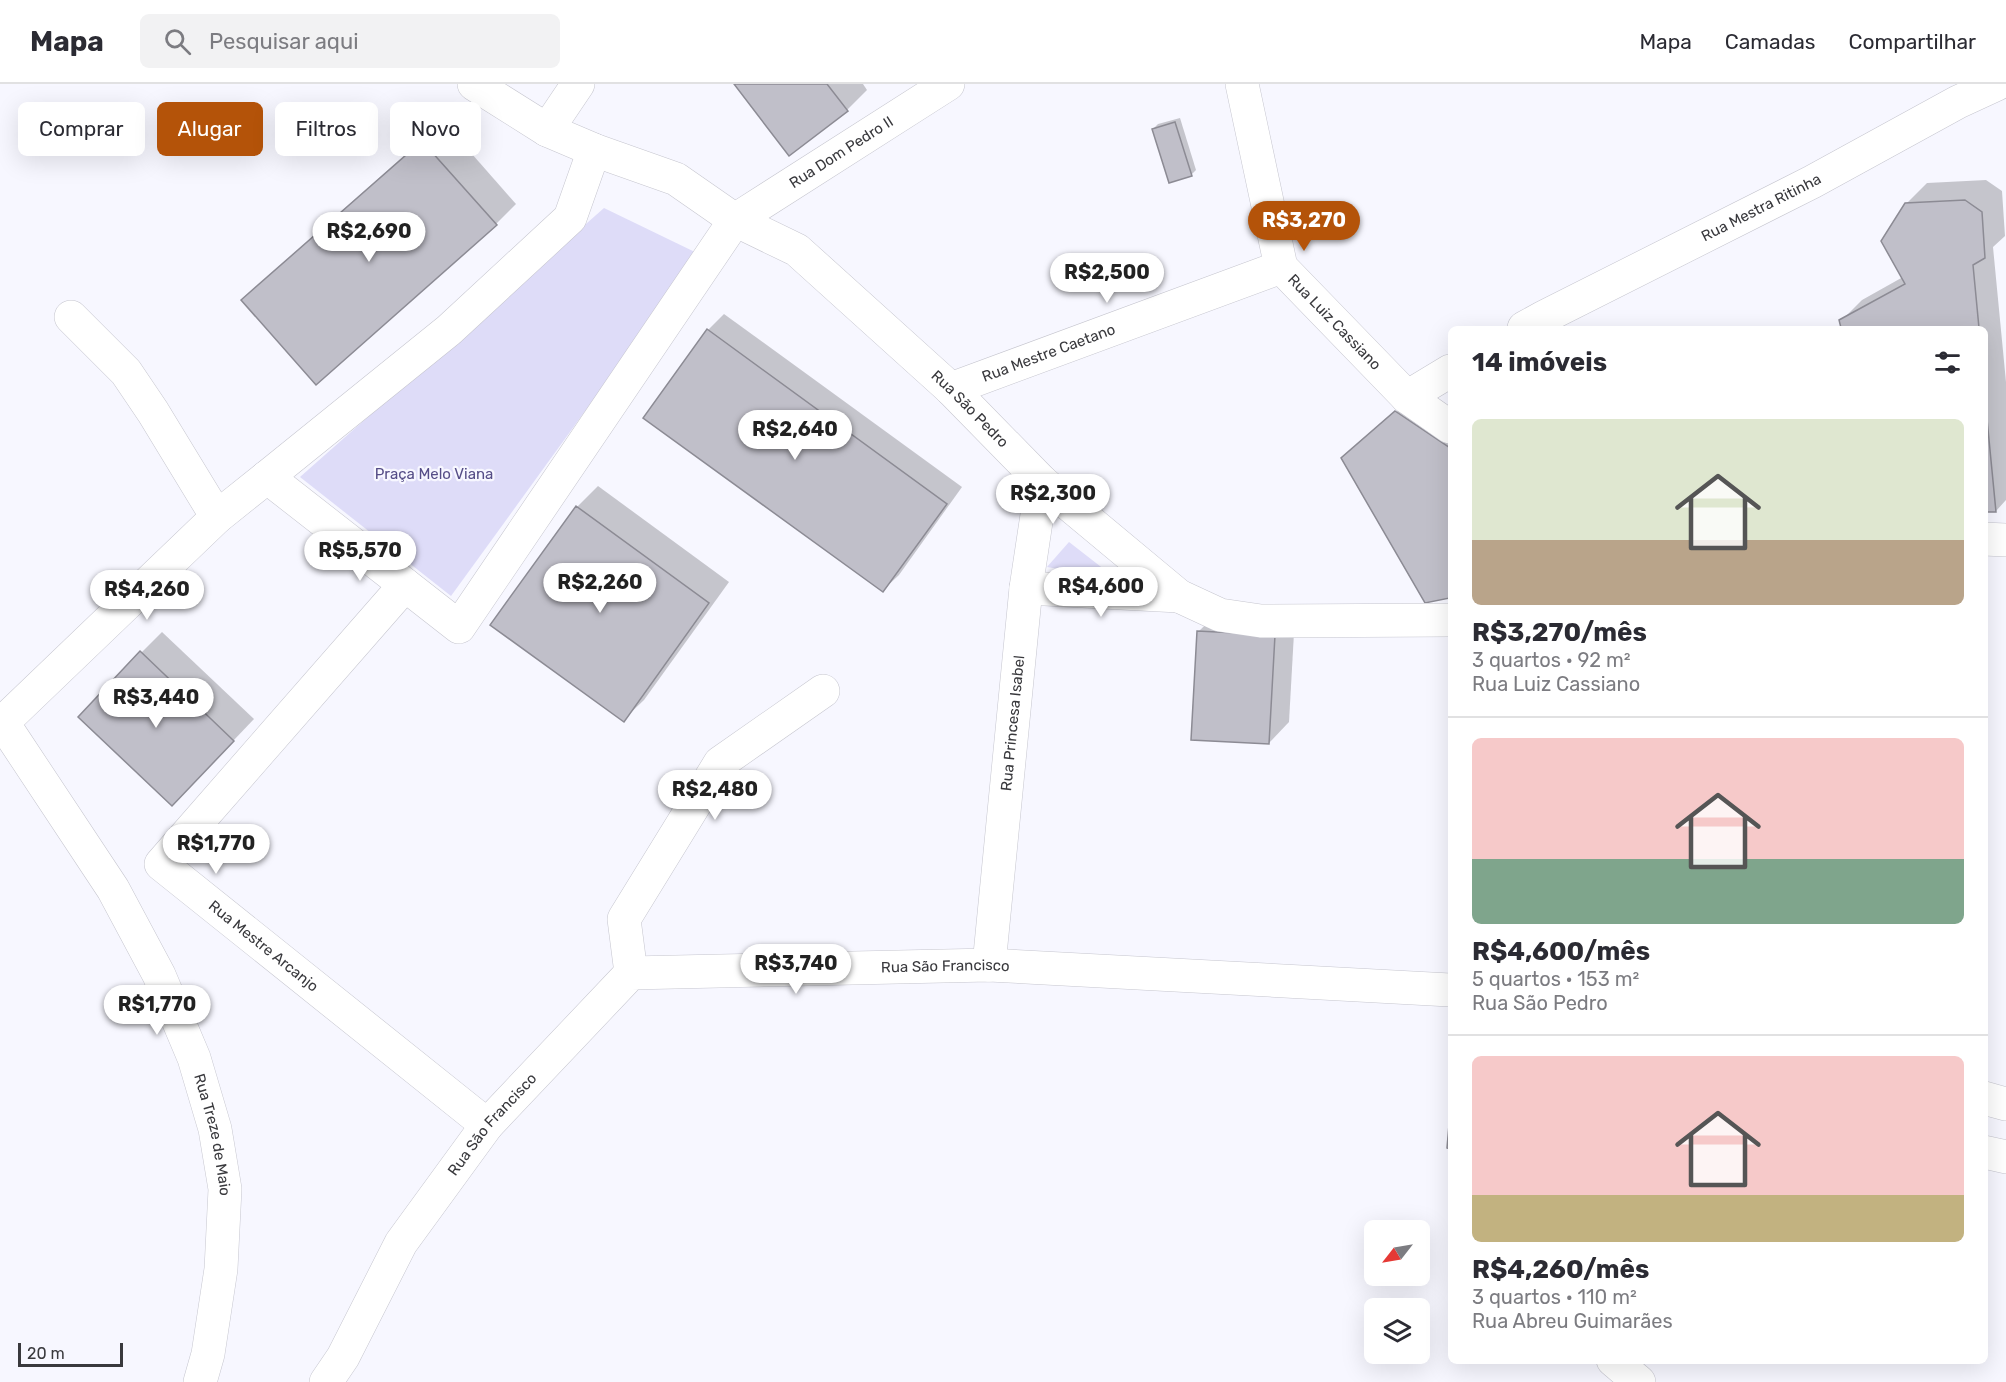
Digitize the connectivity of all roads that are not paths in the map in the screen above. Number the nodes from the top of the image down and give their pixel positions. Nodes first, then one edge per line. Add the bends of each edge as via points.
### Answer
1 (474, 84) edge
2 (578, 84) edge
3 (948, 84) edge
4 (1242, 84) edge
5 (1997, 84) edge
6 (547, 130) junction
7 (594, 150) junction
8 (735, 220) junction
9 (1281, 267) junction
10 (71, 317) dead end
11 (1528, 326) edge
12 (1448, 372) edge
13 (951, 389) junction
14 (1407, 397) junction
15 (1448, 426) edge
16 (267, 477) junction
17 (1042, 483) junction
18 (217, 517) junction
19 (1988, 539) edge
20 (2006, 540) edge
21 (405, 585) junction
22 (1026, 588) junction
23 (1179, 596) junction
24 (1448, 620) edge
25 (824, 691) dead end
26 (2, 724) edge
27 (989, 965) junction
28 (631, 973) junction
29 (1448, 990) edge
30 (1988, 1099) edge
31 (2006, 1104) edge
32 (487, 1125) junction
33 (1988, 1153) edge
34 (2006, 1157) edge
35 (1618, 1364) edge
36 (200, 1382) edge
37 (326, 1382) edge
38 (1639, 1382) edge

1 - 6 street
2 - 6 street
3 - 8 street, Rua Dom Pedro II
4 - 9 street, Rua Luiz Cassiano
5 - 11 street, Rua Mestra Ritinha
6 - 7 street
7 - 8 street via 676,179
7 - 16 street via 570,218 449,330
8 - 13 street, Rua São Pedro via 797,250
8 - 21 street via 459,627
9 - 13 street, Rua Mestre Caetano
9 - 14 street, Rua Luiz Cassiano
10 - 18 street via 126,372
12 - 14 street
13 - 17 street, Rua São Pedro
14 - 15 street, Rua Luiz Cassiano
16 - 18 street
16 - 21 street
17 - 22 street, Rua Princesa Isabel
17 - 23 street, Rua São Pedro
18 - 26 street
19 - 20 street
21 - 32 street, Rua Mestre Arcanjo via 161,864
22 - 23 street
22 - 27 street, Rua Princesa Isabel
23 - 24 street, Rua São Pedro via 1220,615 1261,621
25 - 28 street via 720,763 624,919
26 - 36 street, Rua Treze de Maio via 113,889 159,975 194,1058 215,1129 225,1189 221,1269
27 - 28 street, Rua São Francisco
27 - 29 street, Rua São Francisco
28 - 32 street, Rua São Francisco
30 - 31 street
32 - 37 street, Rua São Francisco via 401,1243 343,1358
33 - 34 street
35 - 38 street

